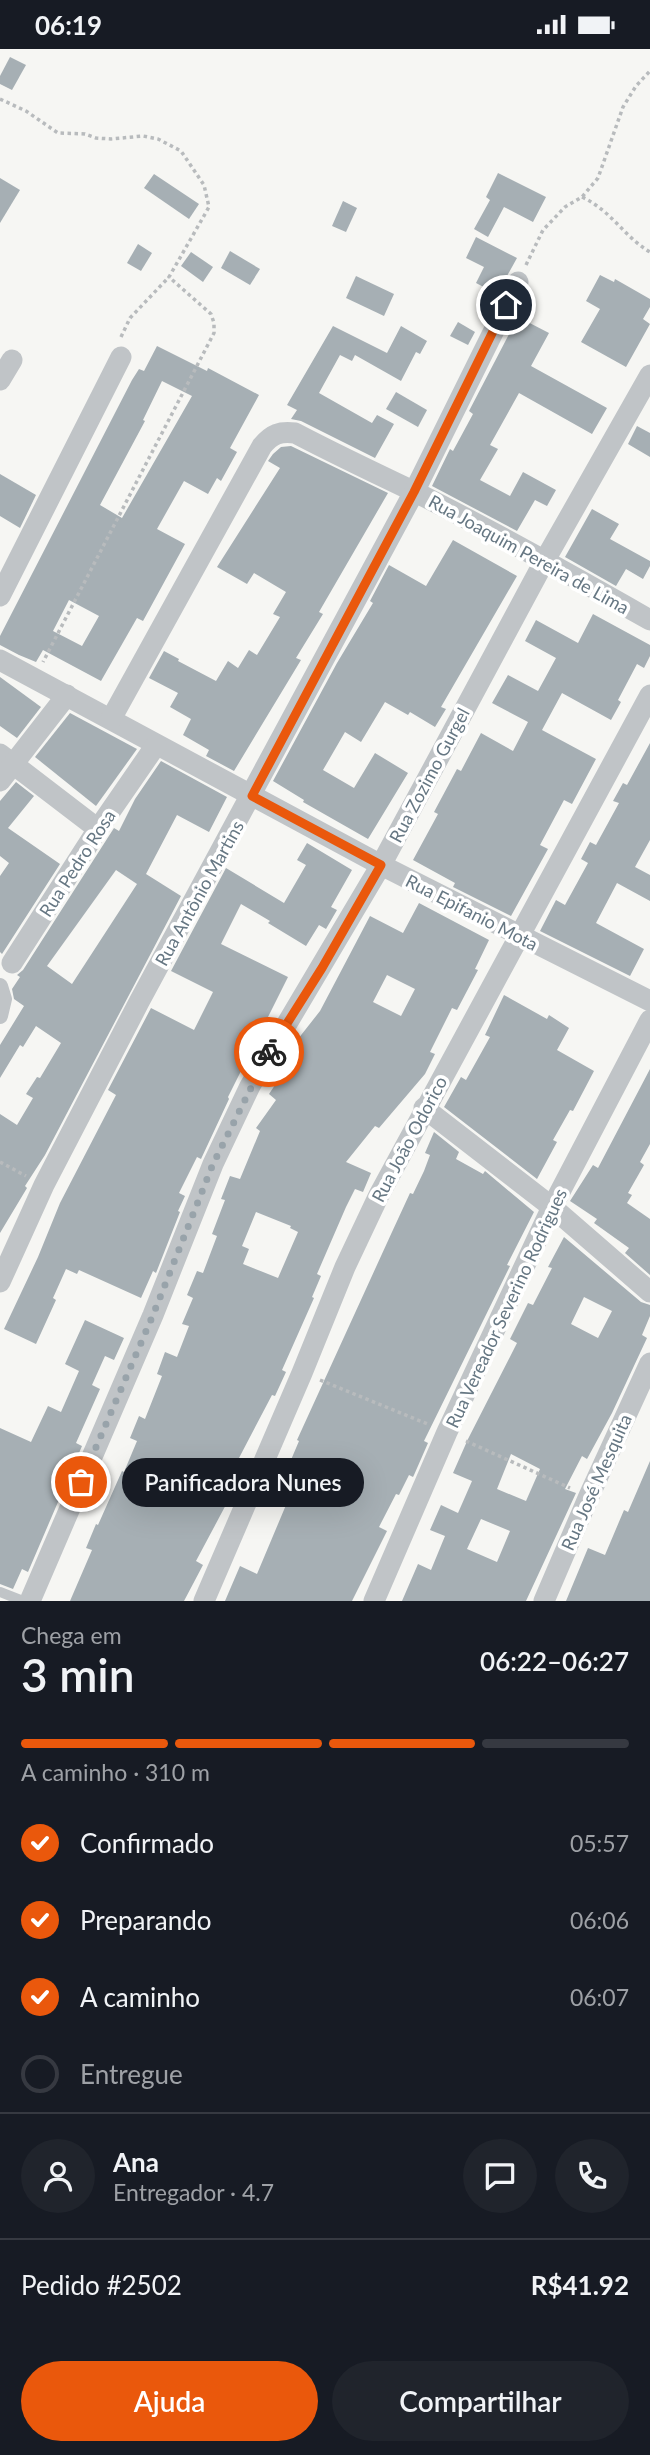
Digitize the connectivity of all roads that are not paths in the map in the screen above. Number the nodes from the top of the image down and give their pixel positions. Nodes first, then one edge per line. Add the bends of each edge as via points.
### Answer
1 (518, 282) road end
2 (121, 357) road end
3 (12, 360) dead end
4 (650, 375) edge
5 (0, 380) edge
6 (414, 492) junction
7 (545, 559) junction
8 (0, 597) edge
9 (650, 620) edge
10 (0, 660) edge
11 (67, 695) junction
12 (650, 695) edge
13 (111, 719) junction
14 (156, 744) junction
15 (7, 759) edge
16 (0, 781) edge
17 (252, 796) junction
18 (98, 829) junction
19 (381, 865) junction
20 (519, 936) junction
21 (12, 963) joint
22 (0, 984) edge
23 (650, 1002) edge
24 (0, 1016) edge
25 (650, 1020) edge
26 (424, 1108) junction
27 (552, 1207) junction
28 (0, 1282) edge
29 (650, 1292) edge
30 (650, 1363) edge
31 (0, 1592) edge
32 (23, 1601) edge
33 (30, 1601) edge
34 (204, 1601) edge
35 (374, 1601) edge
36 (544, 1601) edge

1 - 6 street, Rua Antônio Martins
2 - 8 street
3 - 5 street
4 - 7 street, Rua Zozimo Gurgel
6 - 7 street, Rua Joaquim Pereira de Lima
6 - 13 street, Rua Joaquim Pereira de Lima via 295,433 275,433 262,446
6 - 17 street, Rua Antônio Martins
7 - 9 street, Rua Joaquim Pereira de Lima
7 - 19 street, Rua Zozimo Gurgel
10 - 11 street, Rua Epifanio Mota
11 - 13 street, Rua Epifanio Mota
11 - 15 street
12 - 20 street, Rua João Odorico
13 - 14 street, Rua Epifanio Mota
14 - 17 street, Rua Epifanio Mota
14 - 18 street, Rua Pedro Rosa
15 - 16 street
15 - 18 street
17 - 19 street, Rua Epifanio Mota
17 - 28 street, Rua Antônio Martins via 44,1185
18 - 21 street, Rua Pedro Rosa
19 - 20 street, Rua Epifanio Mota
19 - 33 street, Rua Zozimo Gurgel via 269,1053 218,1153
20 - 23 street, Rua Epifanio Mota
20 - 26 street, Rua João Odorico
21 - 22 street, Rua Pedro Rosa
22 - 24 street, Rua Pedro Rosa via 4,999
25 - 27 street, Rua Vereador Severino Rodrigues
26 - 27 street
26 - 34 street, Rua João Odorico via 345,1266
27 - 29 street
27 - 35 street, Rua Vereador Severino Rodrigues
30 - 36 street, Rua José Mesquita
31 - 32 lane

